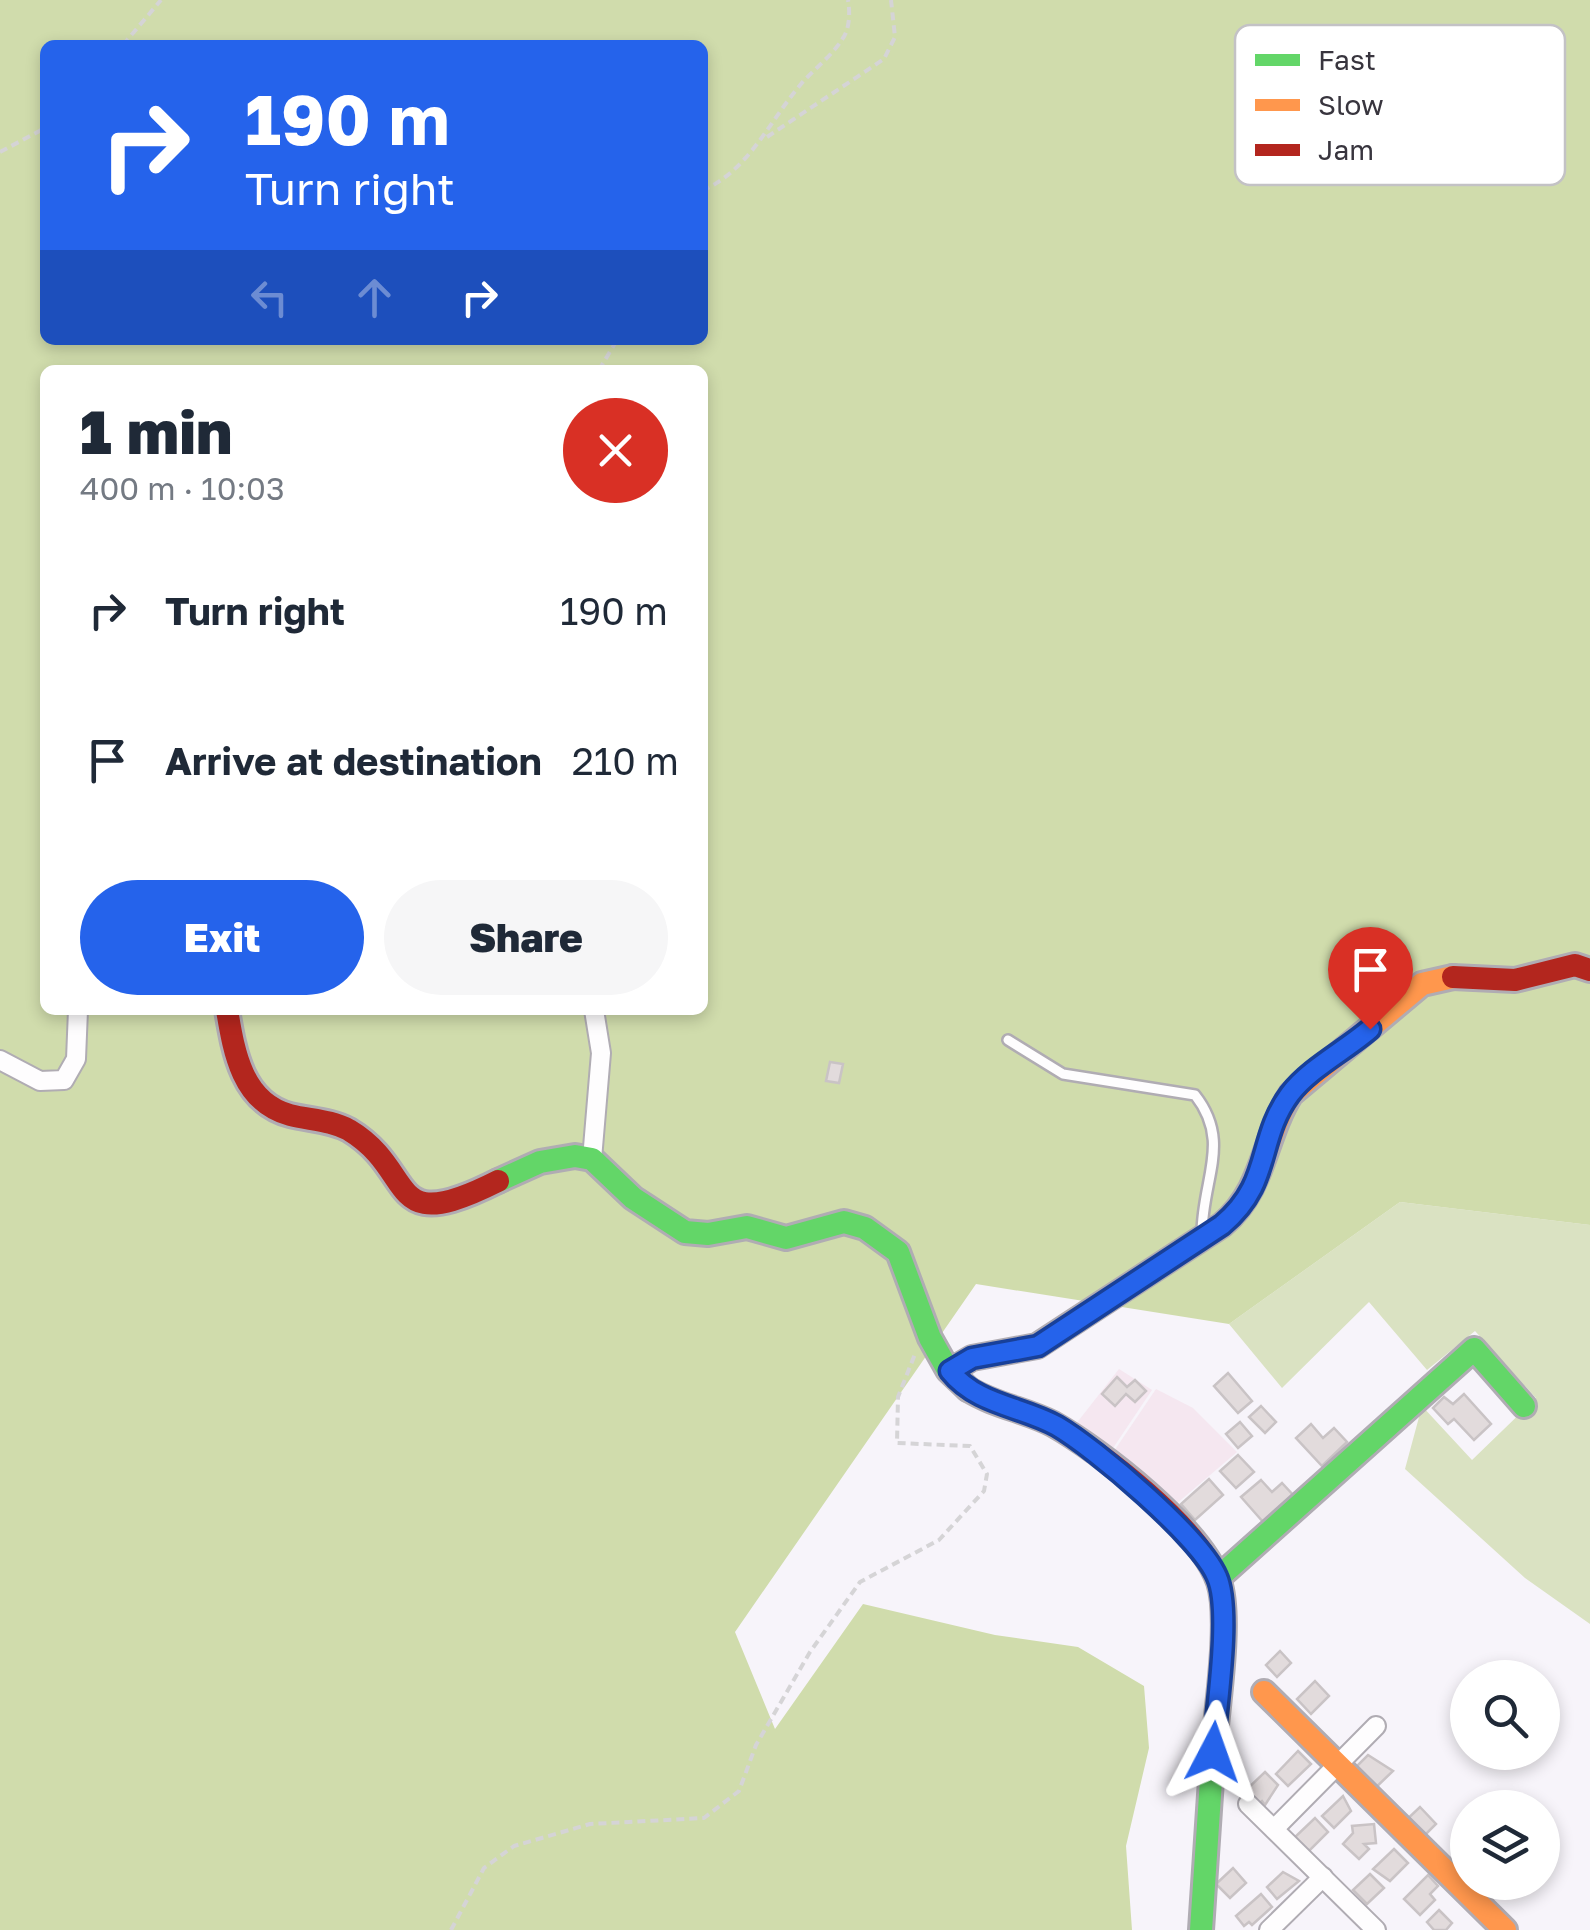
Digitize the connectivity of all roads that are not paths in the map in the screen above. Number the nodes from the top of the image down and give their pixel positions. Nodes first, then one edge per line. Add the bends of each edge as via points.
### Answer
1 (1590, 970) edge
2 (78, 1015) edge
3 (228, 1015) edge
4 (595, 1015) edge
5 (1008, 1040) dead end
6 (0, 1060) edge
7 (592, 1159) junction
8 (1202, 1236) junction
9 (950, 1371) junction
10 (1524, 1406) dead end
11 (1218, 1578) junction
12 (1264, 1692) dead end
13 (1376, 1726) dead end
14 (1338, 1765) junction
15 (1248, 1804) dead end
16 (1274, 1829) junction
17 (1322, 1877) junction
18 (1201, 1930) edge
19 (1269, 1930) edge
20 (1376, 1930) edge
21 (1504, 1930) edge

1 - 8 street via 1554,967 1494,982 1435,979 1410,991 1291,1094 1251,1195
2 - 6 street via 76,1059 64,1080 40,1081
3 - 7 street via 233,1047 254,1092 281,1115 350,1130 399,1189 418,1201 455,1201 558,1157
4 - 7 street via 601,1053
5 - 8 lane via 1063,1074 1195,1094 1213,1118
7 - 9 street via 632,1198 685,1232 746,1227 786,1238 827,1224 865,1228 898,1252
8 - 9 street via 1038,1346 972,1358
9 - 11 street via 973,1393 1033,1414 1092,1450 1150,1499
10 - 11 street via 1474,1348
11 - 18 street via 1223,1609
12 - 14 street
13 - 14 street
14 - 16 street
14 - 21 street
15 - 16 street
16 - 17 street
17 - 19 street
17 - 20 street

